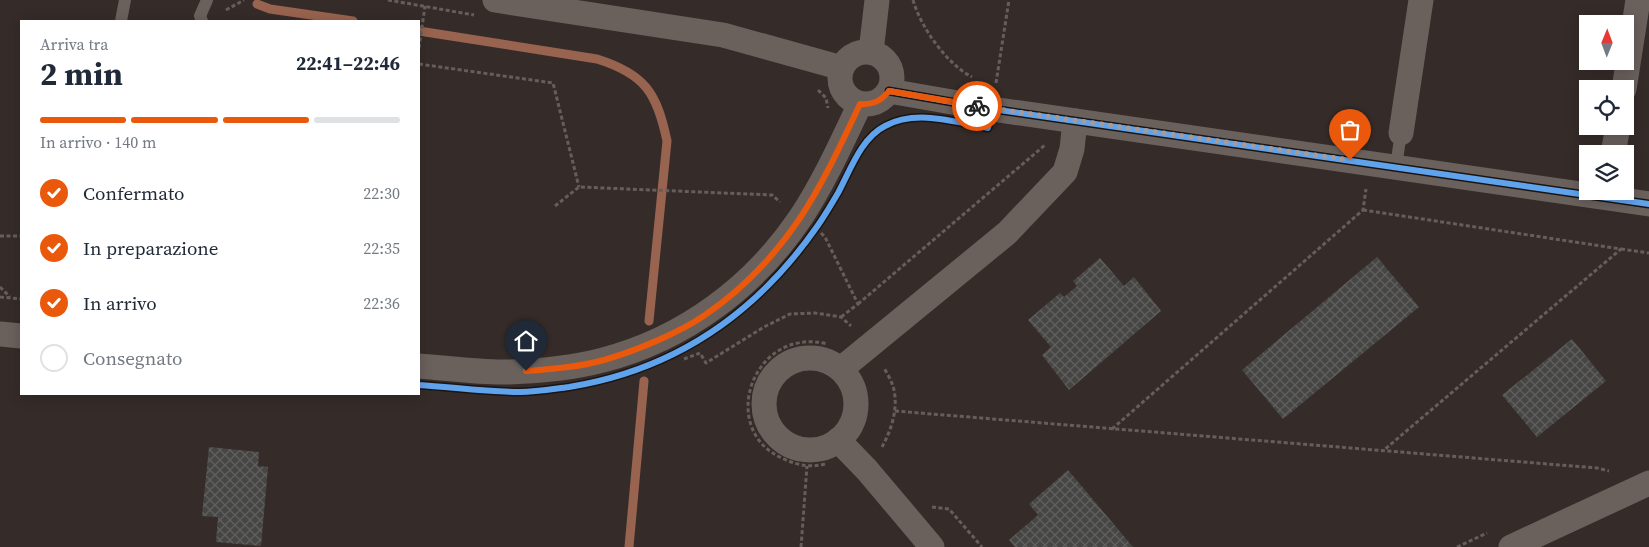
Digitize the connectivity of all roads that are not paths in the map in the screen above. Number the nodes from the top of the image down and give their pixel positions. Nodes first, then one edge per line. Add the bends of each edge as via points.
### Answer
1 (126, 0) edge
2 (207, 0) edge
3 (877, 0) edge
4 (1421, 0) edge
5 (1638, 0) edge
6 (489, 8) edge
7 (121, 20) edge
8 (202, 20) edge
9 (871, 52) junction
10 (842, 68) junction
11 (1625, 80) edge
12 (889, 91) junction
13 (860, 104) junction
14 (1075, 121) junction
15 (1401, 133) joint
16 (1396, 166) junction
17 (1579, 190) edge
18 (1632, 200) edge
19 (1649, 204) edge
20 (0, 334) edge
21 (20, 336) edge
22 (837, 357) junction
23 (420, 366) edge
24 (838, 440) junction
25 (1649, 483) edge
26 (932, 547) edge
27 (1511, 547) edge

1 - 7 lane
2 - 8 lane via 200,16
3 - 9 street
4 - 15 street
5 - 11 street
6 - 10 street via 723,35
9 - 10 street via 854,55
9 - 12 street via 879,54 890,67 892,83
10 - 13 street via 841,86 845,94
12 - 13 street via 877,102
12 - 14 street via 994,99
13 - 23 street via 830,167 800,218 767,260 705,316 641,347 603,360 562,368 507,372
14 - 16 street
14 - 22 street via 1065,172 1007,234 869,346
15 - 16 lane
16 - 17 street
18 - 19 street
20 - 21 street
22 - 24 street via 855,392 856,405 851,424
22 - 24 street via 795,360 781,367 770,379 764,394 764,410 769,425 779,438 792,446 808,450 824,448
24 - 26 street
25 - 27 street

